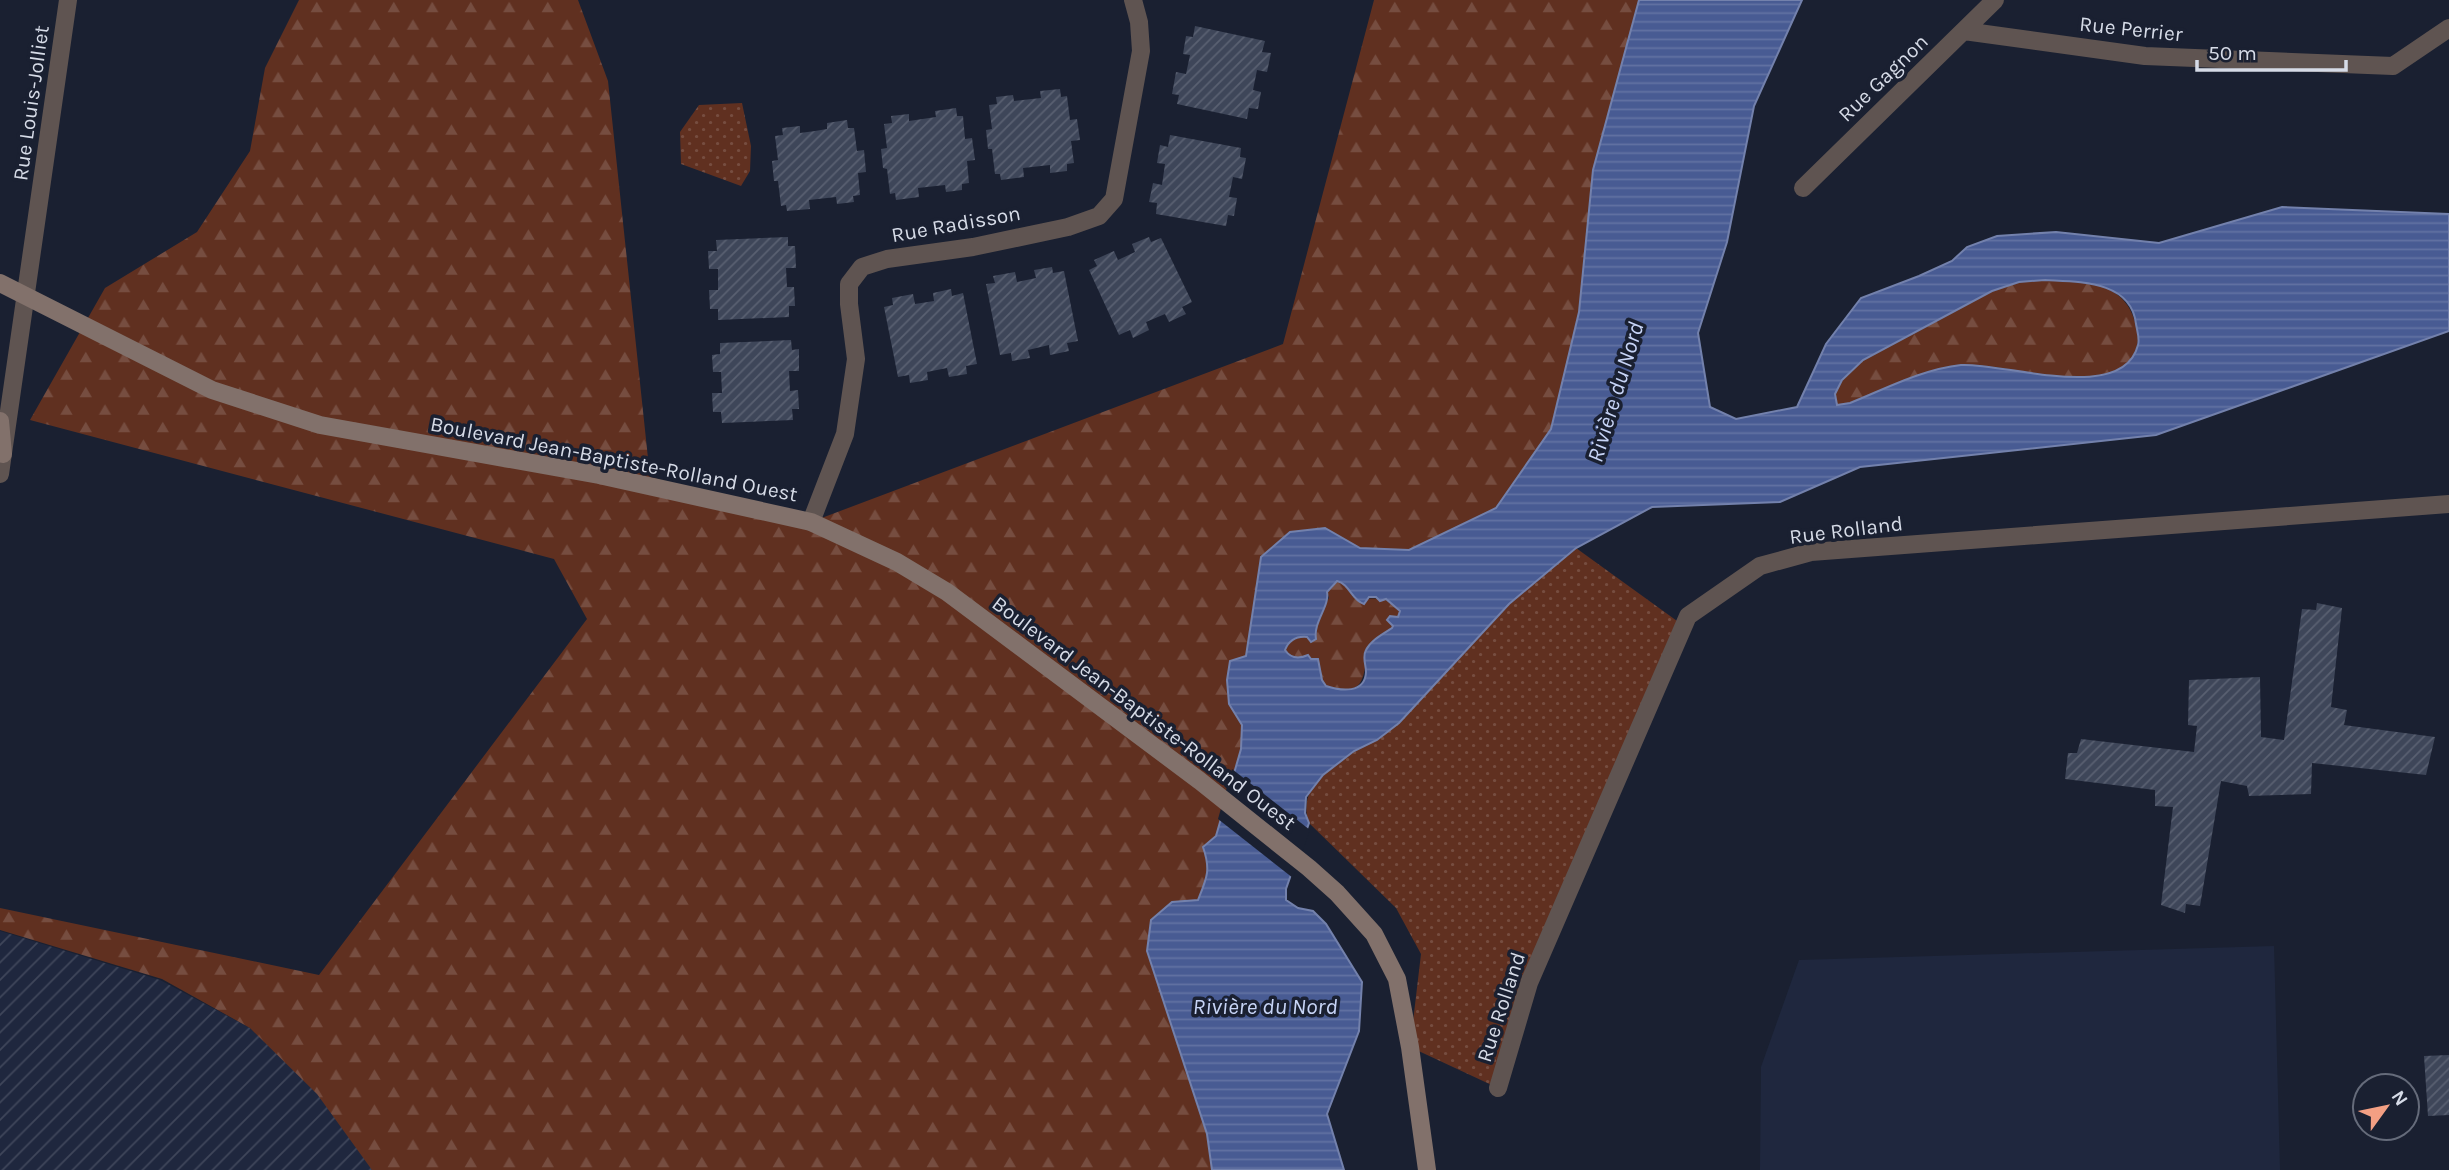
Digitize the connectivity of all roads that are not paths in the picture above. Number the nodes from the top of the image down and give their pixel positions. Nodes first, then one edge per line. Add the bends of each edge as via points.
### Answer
1 (68, 0) edge
2 (1133, 0) edge
3 (1995, 0) edge
4 (2449, 28) edge
5 (1964, 31) junction
6 (1803, 188) dead end
7 (0, 283) edge
8 (26, 296) junction
9 (0, 421) edge
10 (3, 454) junction
11 (0, 474) edge
12 (2449, 504) edge
13 (811, 522) junction
14 (1499, 1088) dead end
15 (1427, 1170) edge

1 - 8 street, Rue Louis-Jolliet
2 - 13 street, Rue Radisson via 1141,51 1114,199 1098,216 983,245 887,259 862,267 849,284 856,359 845,433
3 - 5 street, Rue Gagnon
4 - 5 street, Rue Perrier via 2393,66 2145,56
5 - 6 street, Rue Gagnon
7 - 8 street, Boulevard Jean-Baptiste-Rolland Ouest
8 - 10 street, Rue Louis-Jolliet
8 - 13 street, Boulevard Jean-Baptiste-Rolland Ouest via 212,390 320,425 599,475
9 - 10 street
10 - 11 street, Rue Louis-Jolliet
12 - 14 street, Rue Rolland via 1811,552 1760,566 1688,616 1529,983
13 - 15 street, Boulevard Jean-Baptiste-Rolland Ouest via 897,562 947,592 1200,781 1337,893 1374,934 1397,979

